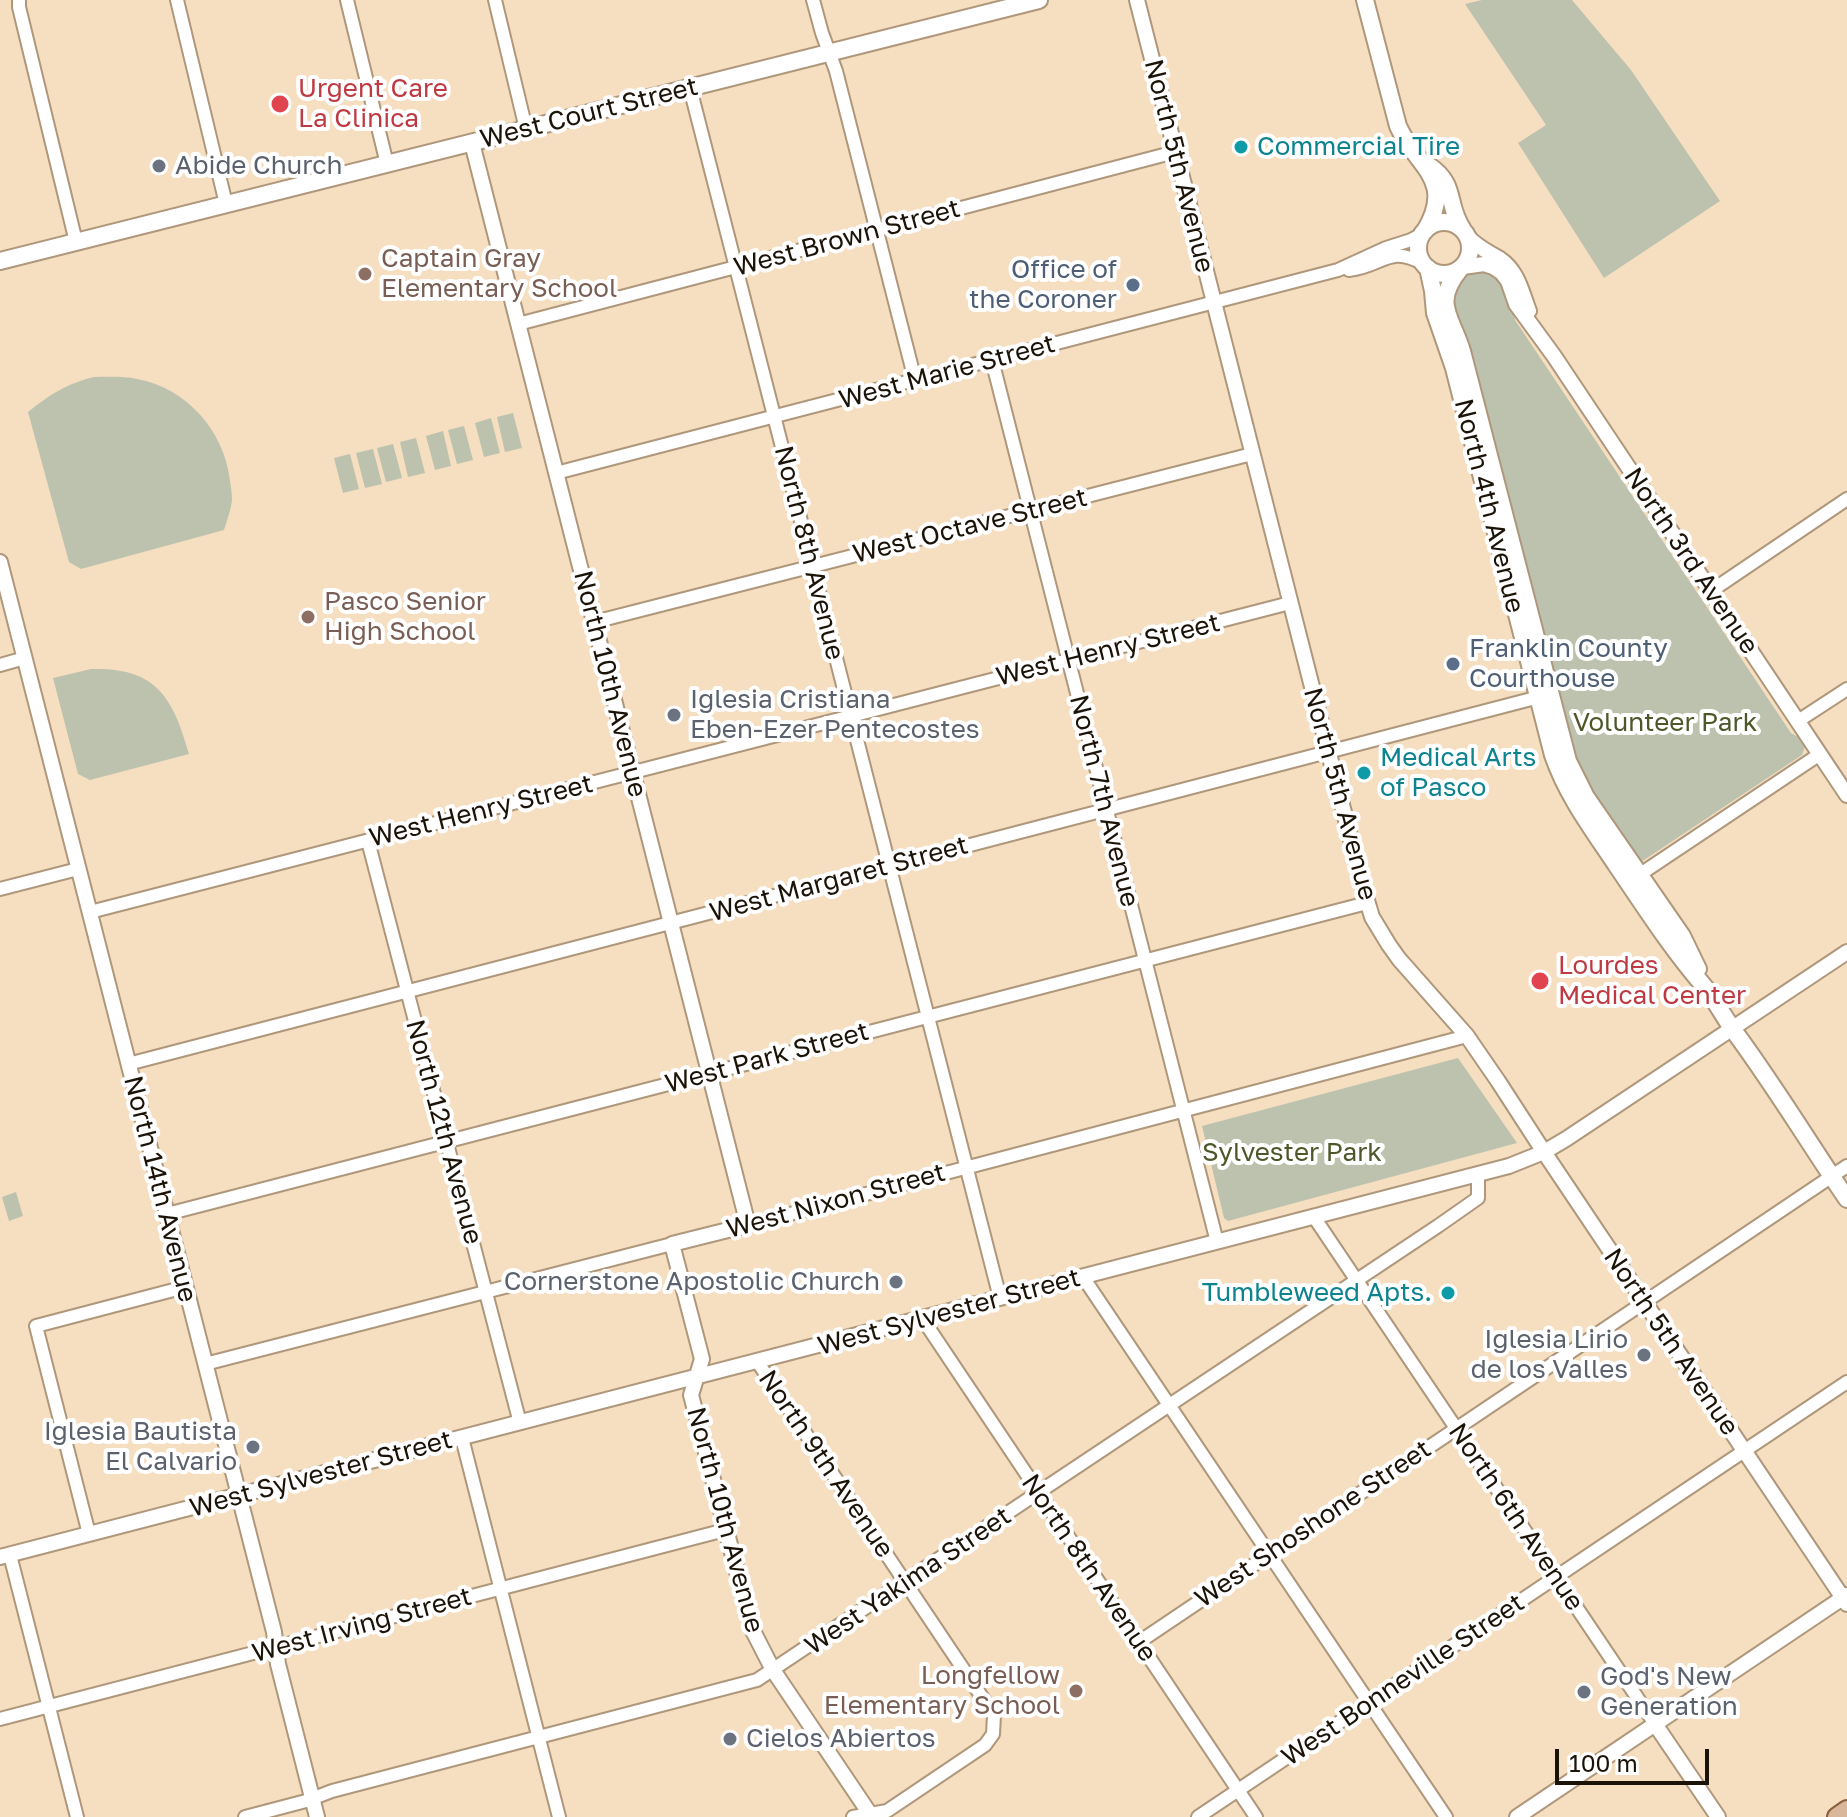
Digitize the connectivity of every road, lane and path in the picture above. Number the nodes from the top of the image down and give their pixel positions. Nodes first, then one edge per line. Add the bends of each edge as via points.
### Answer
1 (19, 0) edge
2 (177, 0) edge
3 (347, 0) edge
4 (495, 0) edge
5 (813, 0) edge
6 (1039, 0) edge
7 (1137, 0) edge
8 (1365, 0) edge
9 (829, 53) junction
10 (690, 88) junction
11 (526, 129) junction
12 (472, 143) junction
13 (1175, 152) junction
14 (1422, 161) junction
15 (387, 164) junction
16 (226, 204) junction
17 (876, 230) junction
18 (1424, 233) junction
19 (1466, 234) junction
20 (76, 242) junction
21 (0, 261) edge
22 (1426, 266) junction
23 (736, 267) junction
24 (1462, 268) junction
25 (1338, 270) junction
26 (1214, 302) junction
27 (518, 324) junction
28 (1534, 327) junction
29 (992, 360) junction
30 (915, 380) junction
31 (774, 417) junction
32 (1252, 454) junction
33 (556, 473) junction
34 (1847, 499) edge
35 (1030, 511) junction
36 (0, 562) edge
37 (812, 566) junction
38 (1711, 591) junction
39 (1290, 603) junction
40 (594, 622) junction
41 (25, 658) junction
42 (1068, 660) junction
43 (0, 665) edge
44 (1847, 689) edge
45 (1544, 695) junction
46 (851, 716) junction
47 (1798, 721) junction
48 (1328, 751) junction
49 (1820, 754) junction
50 (632, 772) junction
51 (1847, 795) edge
52 (1106, 809) junction
53 (368, 841) junction
54 (889, 866) junction
55 (78, 869) junction
56 (1634, 879) junction
57 (0, 889) edge
58 (1367, 903) junction
59 (90, 912) junction
60 (671, 923) junction
61 (1847, 952) edge
62 (1145, 960) junction
63 (407, 991) junction
64 (928, 1017) junction
65 (1732, 1029) junction
66 (1467, 1036) junction
67 (128, 1064) junction
68 (709, 1073) junction
69 (1184, 1111) junction
70 (446, 1141) junction
71 (1544, 1152) junction
72 (1847, 1166) edge
73 (966, 1167) junction
74 (1478, 1174) junction
75 (1832, 1177) junction
76 (1847, 1199) edge
77 (167, 1214) junction
78 (1314, 1217) junction
79 (748, 1225) junction
80 (1217, 1242) junction
81 (672, 1244) junction
82 (1083, 1277) junction
83 (1358, 1281) junction
84 (185, 1287) junction
85 (486, 1292) junction
86 (1000, 1298) junction
87 (1645, 1302) junction
88 (922, 1318) junction
89 (757, 1361) junction
90 (205, 1364) junction
91 (697, 1377) junction
92 (1847, 1382) edge
93 (1170, 1406) junction
94 (520, 1423) junction
95 (1457, 1428) junction
96 (462, 1438) junction
97 (1744, 1451) junction
98 (1039, 1493) junction
99 (239, 1496) junction
100 (725, 1530) junction
101 (89, 1534) junction
102 (1269, 1554) junction
103 (5, 1556) edge
104 (1556, 1577) junction
105 (905, 1582) junction
106 (500, 1588) junction
107 (1846, 1599) edge
108 (1139, 1642) junction
109 (276, 1648) junction
110 (773, 1670) junction
111 (1369, 1702) junction
112 (49, 1707) junction
113 (0, 1719) edge
114 (1655, 1724) junction
115 (539, 1738) junction
116 (1238, 1790) junction
117 (313, 1799) junction
118 (1847, 1810) edge
119 (871, 1816) edge
120 (77, 1817) edge
121 (245, 1817) edge
122 (317, 1817) edge
123 (559, 1817) edge
124 (853, 1817) edge
125 (1198, 1817) edge
126 (1256, 1817) edge
127 (1446, 1817) edge
128 (1517, 1817) edge
129 (1718, 1817) edge
130 (1837, 1817) edge

1 - 20 street
2 - 16 street
3 - 15 street
4 - 11 street
5 - 9 street
6 - 9 main road, West Court Street
7 - 13 street, North 5th Avenue
8 - 14 main road via 1398,126
9 - 10 main road, West Court Street
9 - 17 street
10 - 11 main road, West Court Street
10 - 23 street, North 8th Avenue
11 - 12 main road, West Court Street
12 - 15 main road, West Court Street
12 - 27 street, North 10th Avenue
13 - 17 street, West Brown Street
13 - 26 street, North 5th Avenue
14 - 18 main road via 1436,196
14 - 19 main road via 1446,182 1452,210
15 - 16 main road, West Court Street
16 - 20 main road, West Court Street
17 - 23 street, West Brown Street
17 - 30 street
18 - 19 main road via 1446,222
18 - 22 main road via 1418,251
18 - 25 street, West Marie Street
19 - 24 main road via 1469,260
19 - 28 street, North 3rd Avenue via 1512,270
20 - 21 main road, West Court Street
22 - 24 main road via 1440,274
22 - 25 street, West Marie Street via 1399,254 1367,267
22 - 45 main road, North 4th Avenue
23 - 27 street, West Brown Street
23 - 31 street, North 8th Avenue
24 - 28 street, North 3rd Avenue via 1484,264 1502,273
24 - 45 main road, North 4th Avenue via 1445,295 1446,312 1462,351
25 - 26 street, West Marie Street
26 - 29 street, West Marie Street
26 - 32 street, North 5th Avenue
27 - 33 street, North 10th Avenue
28 - 38 street, North 3rd Avenue
29 - 30 street, West Marie Street
29 - 35 street, North 7th Avenue
30 - 31 street, West Marie Street
31 - 33 street, West Marie Street
31 - 37 street, North 8th Avenue
32 - 35 street, West Octave Street
32 - 39 street, North 5th Avenue
33 - 40 street, North 10th Avenue
34 - 38 street
35 - 37 street, West Octave Street
35 - 42 street, North 7th Avenue
36 - 41 street, North 14th Avenue
37 - 40 street, West Octave Street
37 - 46 street, North 8th Avenue
38 - 47 street, North 3rd Avenue
39 - 42 street, West Henry Street
39 - 48 street, North 5th Avenue
40 - 50 street, North 10th Avenue
41 - 43 street
41 - 55 street, North 14th Avenue
42 - 46 street, West Henry Street
42 - 52 street, North 7th Avenue
44 - 47 street
45 - 48 street, West Margaret Street
45 - 56 main road, North 4th Avenue via 1553,755 1566,786
46 - 50 street, West Henry Street
46 - 54 street, North 8th Avenue
47 - 49 street, North 3rd Avenue
48 - 52 street, West Margaret Street
48 - 58 street, North 5th Avenue
49 - 51 street, North 3rd Avenue
49 - 56 street
50 - 53 street, West Henry Street
50 - 60 street, North 10th Avenue
52 - 54 street, West Margaret Street
52 - 62 street, North 7th Avenue
53 - 59 street, West Henry Street
53 - 63 street, North 12th Avenue
54 - 60 street, West Margaret Street
54 - 64 street, North 8th Avenue
55 - 57 street
55 - 59 street, North 14th Avenue
56 - 65 main road, North 4th Avenue via 1682,936 1704,986
58 - 62 street, West Park Street
58 - 66 street, North 5th Avenue via 1399,959
59 - 67 street, North 14th Avenue
60 - 63 street, West Margaret Street
60 - 68 street, North 10th Avenue
61 - 65 street, West Sylvester Street
62 - 64 street, West Park Street
62 - 69 street, North 7th Avenue
63 - 67 street, West Margaret Street
63 - 70 street, North 12th Avenue
64 - 68 street, West Park Street
64 - 73 street, North 8th Avenue
65 - 71 street, West Sylvester Street
65 - 75 main road, North 4th Avenue
66 - 69 street, West Nixon Street
66 - 71 street, North 5th Avenue
67 - 77 street, North 14th Avenue
68 - 70 street, West Park Street
68 - 79 street, North 10th Avenue
69 - 73 street, West Nixon Street
69 - 80 street, North 7th Avenue
70 - 77 street, West Park Street
70 - 85 street, North 12th Avenue
71 - 74 street, West Sylvester Street
71 - 87 street, North 5th Avenue
72 - 75 street, West Shoshone Street
73 - 79 street, West Nixon Street
73 - 86 street, North 8th Avenue
74 - 78 street, West Sylvester Street
74 - 83 street, West Yakima Street via 1478,1198
75 - 76 main road, North 4th Avenue
75 - 87 street, West Shoshone Street
77 - 84 street, North 14th Avenue
78 - 80 street, West Sylvester Street
78 - 83 street, North 6th Avenue
79 - 81 street, West Nixon Street
80 - 82 street, West Sylvester Street
81 - 85 street, West Nixon Street
81 - 91 street, North 10th Avenue via 702,1359
82 - 86 street, West Sylvester Street
82 - 93 street
83 - 93 street, West Yakima Street
83 - 95 street, North 6th Avenue
84 - 90 street, North 14th Avenue
84 - 101 street via 36,1326
85 - 90 street, West Nixon Street
85 - 94 street, North 12th Avenue
86 - 88 street, West Sylvester Street
87 - 95 street, West Shoshone Street
87 - 97 street, North 5th Avenue
88 - 89 street, West Sylvester Street
88 - 98 street, North 8th Avenue
89 - 91 street, West Sylvester Street
89 - 105 street, North 9th Avenue
90 - 99 street, North 14th Avenue
91 - 94 street, West Sylvester Street
91 - 100 street, North 10th Avenue via 691,1395
92 - 97 street, West Bonneville Street
93 - 98 street, West Yakima Street
93 - 102 street
94 - 96 street, West Sylvester Street
95 - 102 street, West Shoshone Street
95 - 104 street, North 6th Avenue
96 - 99 street, West Sylvester Street
96 - 106 street
97 - 104 street, West Bonneville Street
97 - 107 street, North 5th Avenue
98 - 105 street, West Yakima Street
98 - 108 street, North 8th Avenue
99 - 101 street, West Sylvester Street
99 - 109 street, North 14th Avenue
100 - 106 street, West Irving Street
100 - 110 street, North 10th Avenue via 752,1629
101 - 103 street, West Sylvester Street
102 - 108 street, West Shoshone Street
102 - 111 street
103 - 112 street
104 - 111 street, West Bonneville Street
104 - 114 street, North 6th Avenue
105 - 110 street, West Yakima Street
105 - 119 street, North 9th Avenue via 992,1710 995,1729 985,1745 887,1811
106 - 109 street, West Irving Street
106 - 115 street
107 - 114 street
108 - 116 street, North 8th Avenue
109 - 112 street, West Irving Street
109 - 117 street, North 14th Avenue
110 - 115 street, West Yakima Street via 757,1680
110 - 119 street, North 10th Avenue
111 - 116 street, West Bonneville Street
111 - 127 street
112 - 113 street, West Irving Street
112 - 120 street
114 - 128 street
114 - 129 street, North 6th Avenue
115 - 117 street, West Yakima Street
115 - 123 street
116 - 125 street, West Bonneville Street
116 - 126 street, North 8th Avenue
117 - 121 street, West Yakima Street
117 - 122 street, North 14th Avenue
118 - 130 main road
119 - 124 street

